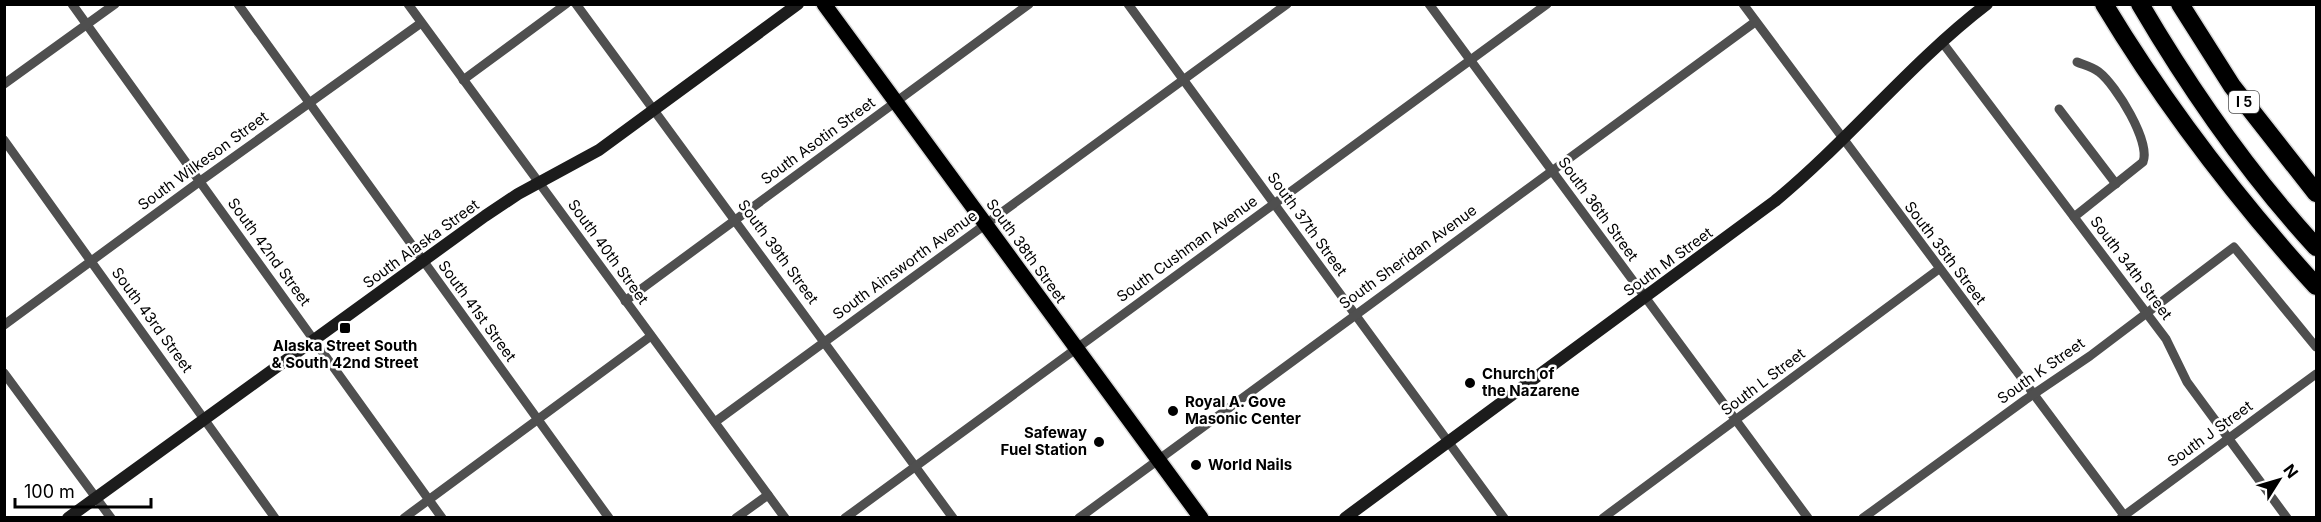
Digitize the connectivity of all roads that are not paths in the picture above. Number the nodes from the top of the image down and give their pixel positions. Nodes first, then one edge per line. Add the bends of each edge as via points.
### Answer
1 (72, 4) edge
2 (115, 4) edge
3 (238, 4) edge
4 (408, 4) edge
5 (566, 4) edge
6 (576, 4) edge
7 (798, 4) edge
8 (824, 4) edge
9 (1029, 4) edge
10 (1128, 4) edge
11 (1287, 4) edge
12 (1429, 4) edge
13 (1547, 4) edge
14 (1743, 4) edge
15 (1987, 4) edge
16 (2104, 4) edge
17 (2140, 4) edge
18 (2180, 4) edge
19 (1755, 22) junction
20 (422, 23) junction
21 (87, 25) junction
22 (1941, 42) junction
23 (1470, 61) junction
24 (2077, 62) dead end
25 (463, 80) junction
26 (1184, 80) junction
27 (4, 84) edge
28 (309, 103) junction
29 (895, 103) junction
30 (655, 109) junction
31 (2059, 109) dead end
32 (1842, 139) junction
33 (4, 140) edge
34 (1552, 171) junction
35 (199, 182) junction
36 (538, 182) junction
37 (2116, 184) junction
38 (2316, 193) edge
39 (1274, 205) junction
40 (2074, 217) junction
41 (736, 220) junction
42 (985, 225) junction
43 (2316, 248) edge
44 (92, 262) junction
45 (423, 262) junction
46 (1939, 269) junction
47 (2316, 286) edge
48 (1645, 297) junction
49 (625, 301) junction
50 (2147, 313) junction
51 (1355, 314) junction
52 (4, 325) edge
53 (651, 336) junction
54 (314, 340) junction
55 (825, 342) junction
56 (2316, 347) edge
57 (1076, 348) junction
58 (4, 373) edge
59 (2316, 374) edge
60 (2034, 394) junction
61 (205, 419) junction
62 (537, 419) junction
63 (1736, 420) junction
64 (715, 422) junction
65 (2229, 438) junction
66 (1448, 441) junction
67 (1158, 459) junction
68 (916, 466) junction
69 (768, 495) junction
70 (96, 497) junction
71 (429, 499) junction
72 (2123, 517) edge
73 (68, 518) edge
74 (111, 518) edge
75 (275, 518) edge
76 (404, 518) edge
77 (442, 518) edge
78 (609, 518) edge
79 (736, 518) edge
80 (785, 518) edge
81 (845, 518) edge
82 (953, 518) edge
83 (1079, 518) edge
84 (1201, 518) edge
85 (1345, 518) edge
86 (1504, 518) edge
87 (1604, 518) edge
88 (1808, 518) edge
89 (1863, 518) edge
90 (2287, 518) edge

1 - 21 street, South 42nd Street
2 - 21 street
3 - 28 street, South 41st Street
4 - 20 street, South 40th Street
5 - 25 street
6 - 30 street, South 39th Street
7 - 30 street, South Alaska Street
8 - 29 main road, South 38th Street
9 - 29 street, South Asotin Street
10 - 26 street, South 37th Street
11 - 26 street, South Ainsworth Avenue
12 - 23 street, South 36th Street
13 - 23 street, South Cushman Avenue
14 - 19 street, South 35th Street
15 - 22 street, South M Street
16 - 47 highway via 2206,154
17 - 43 highway, I 5 via 2221,129
18 - 38 highway, I 5 via 2232,86
19 - 32 street, South 35th Street
19 - 34 street, South Sheridan Avenue
20 - 25 street, South 40th Street
20 - 28 street, South Wilkeson Street
21 - 27 street
21 - 35 street, South 42nd Street
22 - 32 street, South M Street
22 - 40 street, South 34th Street
23 - 34 street, South 36th Street
23 - 39 street, South Cushman Avenue
24 - 37 street via 2099,71 2109,82 2144,144 2143,162
25 - 36 street, South 40th Street
26 - 39 street, South 37th Street
26 - 42 street, South Ainsworth Avenue
28 - 35 street, South Wilkeson Street
28 - 45 street, South 41st Street
29 - 41 street, South Asotin Street
29 - 42 main road, South 38th Street
30 - 36 street, South Alaska Street via 590,156
30 - 41 street, South 39th Street
31 - 37 street
32 - 46 street, South 35th Street
32 - 48 street, South M Street via 1775,201
33 - 44 street, South 43rd Street
34 - 48 street, South 36th Street
34 - 51 street, South Sheridan Avenue
35 - 44 street, South Wilkeson Street
35 - 54 street, South 42nd Street
36 - 45 street, South Alaska Street
36 - 49 street, South 40th Street
37 - 40 street
39 - 51 street, South 37th Street
39 - 57 street, South Cushman Avenue
40 - 50 street, South 34th Street
41 - 49 street, South Asotin Street
41 - 55 street, South 39th Street
42 - 55 street, South Ainsworth Avenue
42 - 57 main road, South 38th Street
44 - 52 street, South Wilkeson Street
44 - 61 street, South 43rd Street
45 - 54 street, South Alaska Street
45 - 62 street, South 41st Street
46 - 60 street, South 35th Street
46 - 63 street, South L Street
48 - 63 street, South 36th Street
48 - 66 street, South M Street
49 - 53 street, South 40th Street
50 - 56 street, South K Street via 2234,247
50 - 60 street, South K Street
50 - 65 street, South 34th Street via 2176,353 2184,377
51 - 66 street, South 37th Street
51 - 67 street, South Sheridan Avenue
53 - 62 street
53 - 64 street, South 40th Street
54 - 61 street, South Alaska Street
54 - 71 street, South 42nd Street
55 - 64 street, South Ainsworth Avenue
55 - 68 street, South 39th Street
57 - 67 main road, South 38th Street
57 - 68 street, South Cushman Avenue
58 - 70 street
59 - 65 street, South J Street
60 - 72 street, South 35th Street
60 - 89 street, South K Street
61 - 70 street, South Alaska Street
61 - 75 street, South 43rd Street
62 - 71 street
62 - 78 street, South 41st Street
63 - 87 street, South L Street
63 - 88 street, South 36th Street
64 - 69 street, South 40th Street
65 - 72 street, South J Street
65 - 90 street, South 34th Street
66 - 85 street, South M Street
66 - 86 street, South 37th Street
67 - 83 street, South Sheridan Avenue
67 - 84 main road, South 38th Street
68 - 81 street, South Cushman Avenue
68 - 82 street, South 39th Street
69 - 79 street
69 - 80 street, South 40th Street
70 - 73 street, South Alaska Street
70 - 74 street
71 - 76 street
71 - 77 street, South 42nd Street

